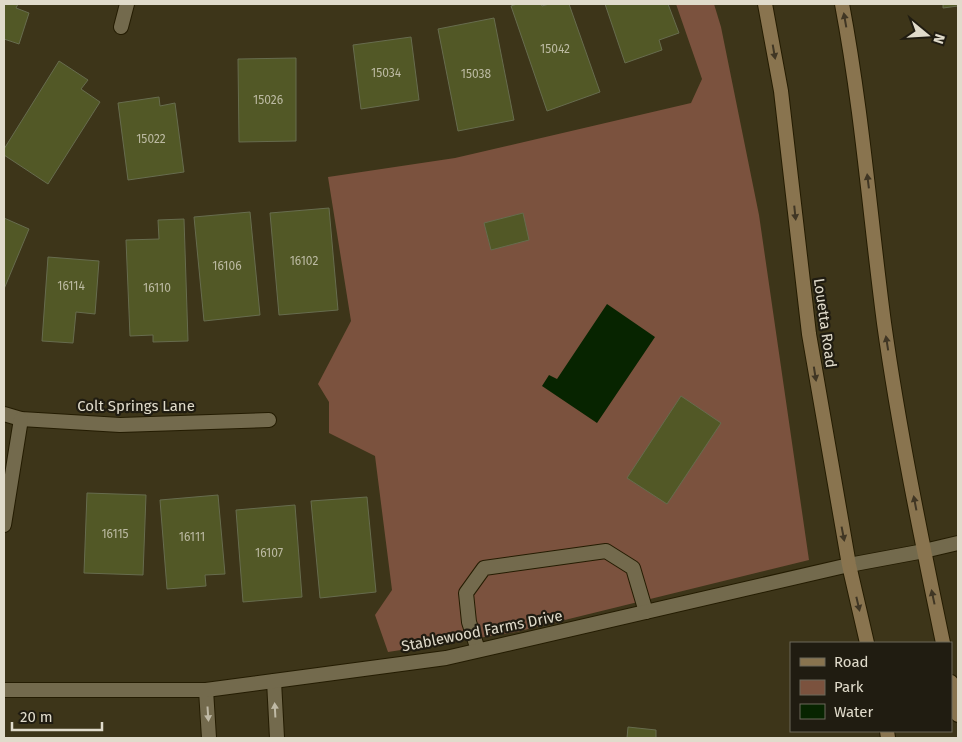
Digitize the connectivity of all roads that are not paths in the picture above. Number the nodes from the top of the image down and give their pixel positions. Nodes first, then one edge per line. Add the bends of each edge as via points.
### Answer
1 (128, 4) edge
2 (765, 4) edge
3 (842, 4) edge
4 (121, 27) dead end
5 (4, 414) edge
6 (21, 419) junction
7 (269, 420) dead end
8 (4, 525) edge
9 (958, 543) edge
10 (924, 551) junction
11 (849, 565) junction
12 (646, 612) junction
13 (867, 642) edge
14 (942, 642) edge
15 (478, 650) junction
16 (274, 681) junction
17 (952, 687) edge
18 (4, 690) edge
19 (206, 690) junction
20 (958, 715) edge
21 (209, 738) edge
22 (277, 738) edge

1 - 4 street
2 -> 11 main road, Louetta Road via 781,91 808,334
10 -> 3 main road via 884,323 856,79
5 - 6 street, Colt Springs Lane
6 - 7 street, Colt Springs Lane via 120,425
6 - 8 street
9 - 10 street, Stablewood Farms Drive
10 - 11 street, Stablewood Farms Drive
14 -> 10 main road
11 - 12 street, Stablewood Farms Drive
11 -> 13 main road, Louetta Road
12 - 15 street, Stablewood Farms Drive
12 - 15 street via 633,568 606,551 484,568 466,593
15 - 16 street, Stablewood Farms Drive via 446,658
16 - 19 street, Stablewood Farms Drive
22 -> 16 street
17 - 20 main road
18 - 19 street, Stablewood Farms Drive
19 -> 21 street

